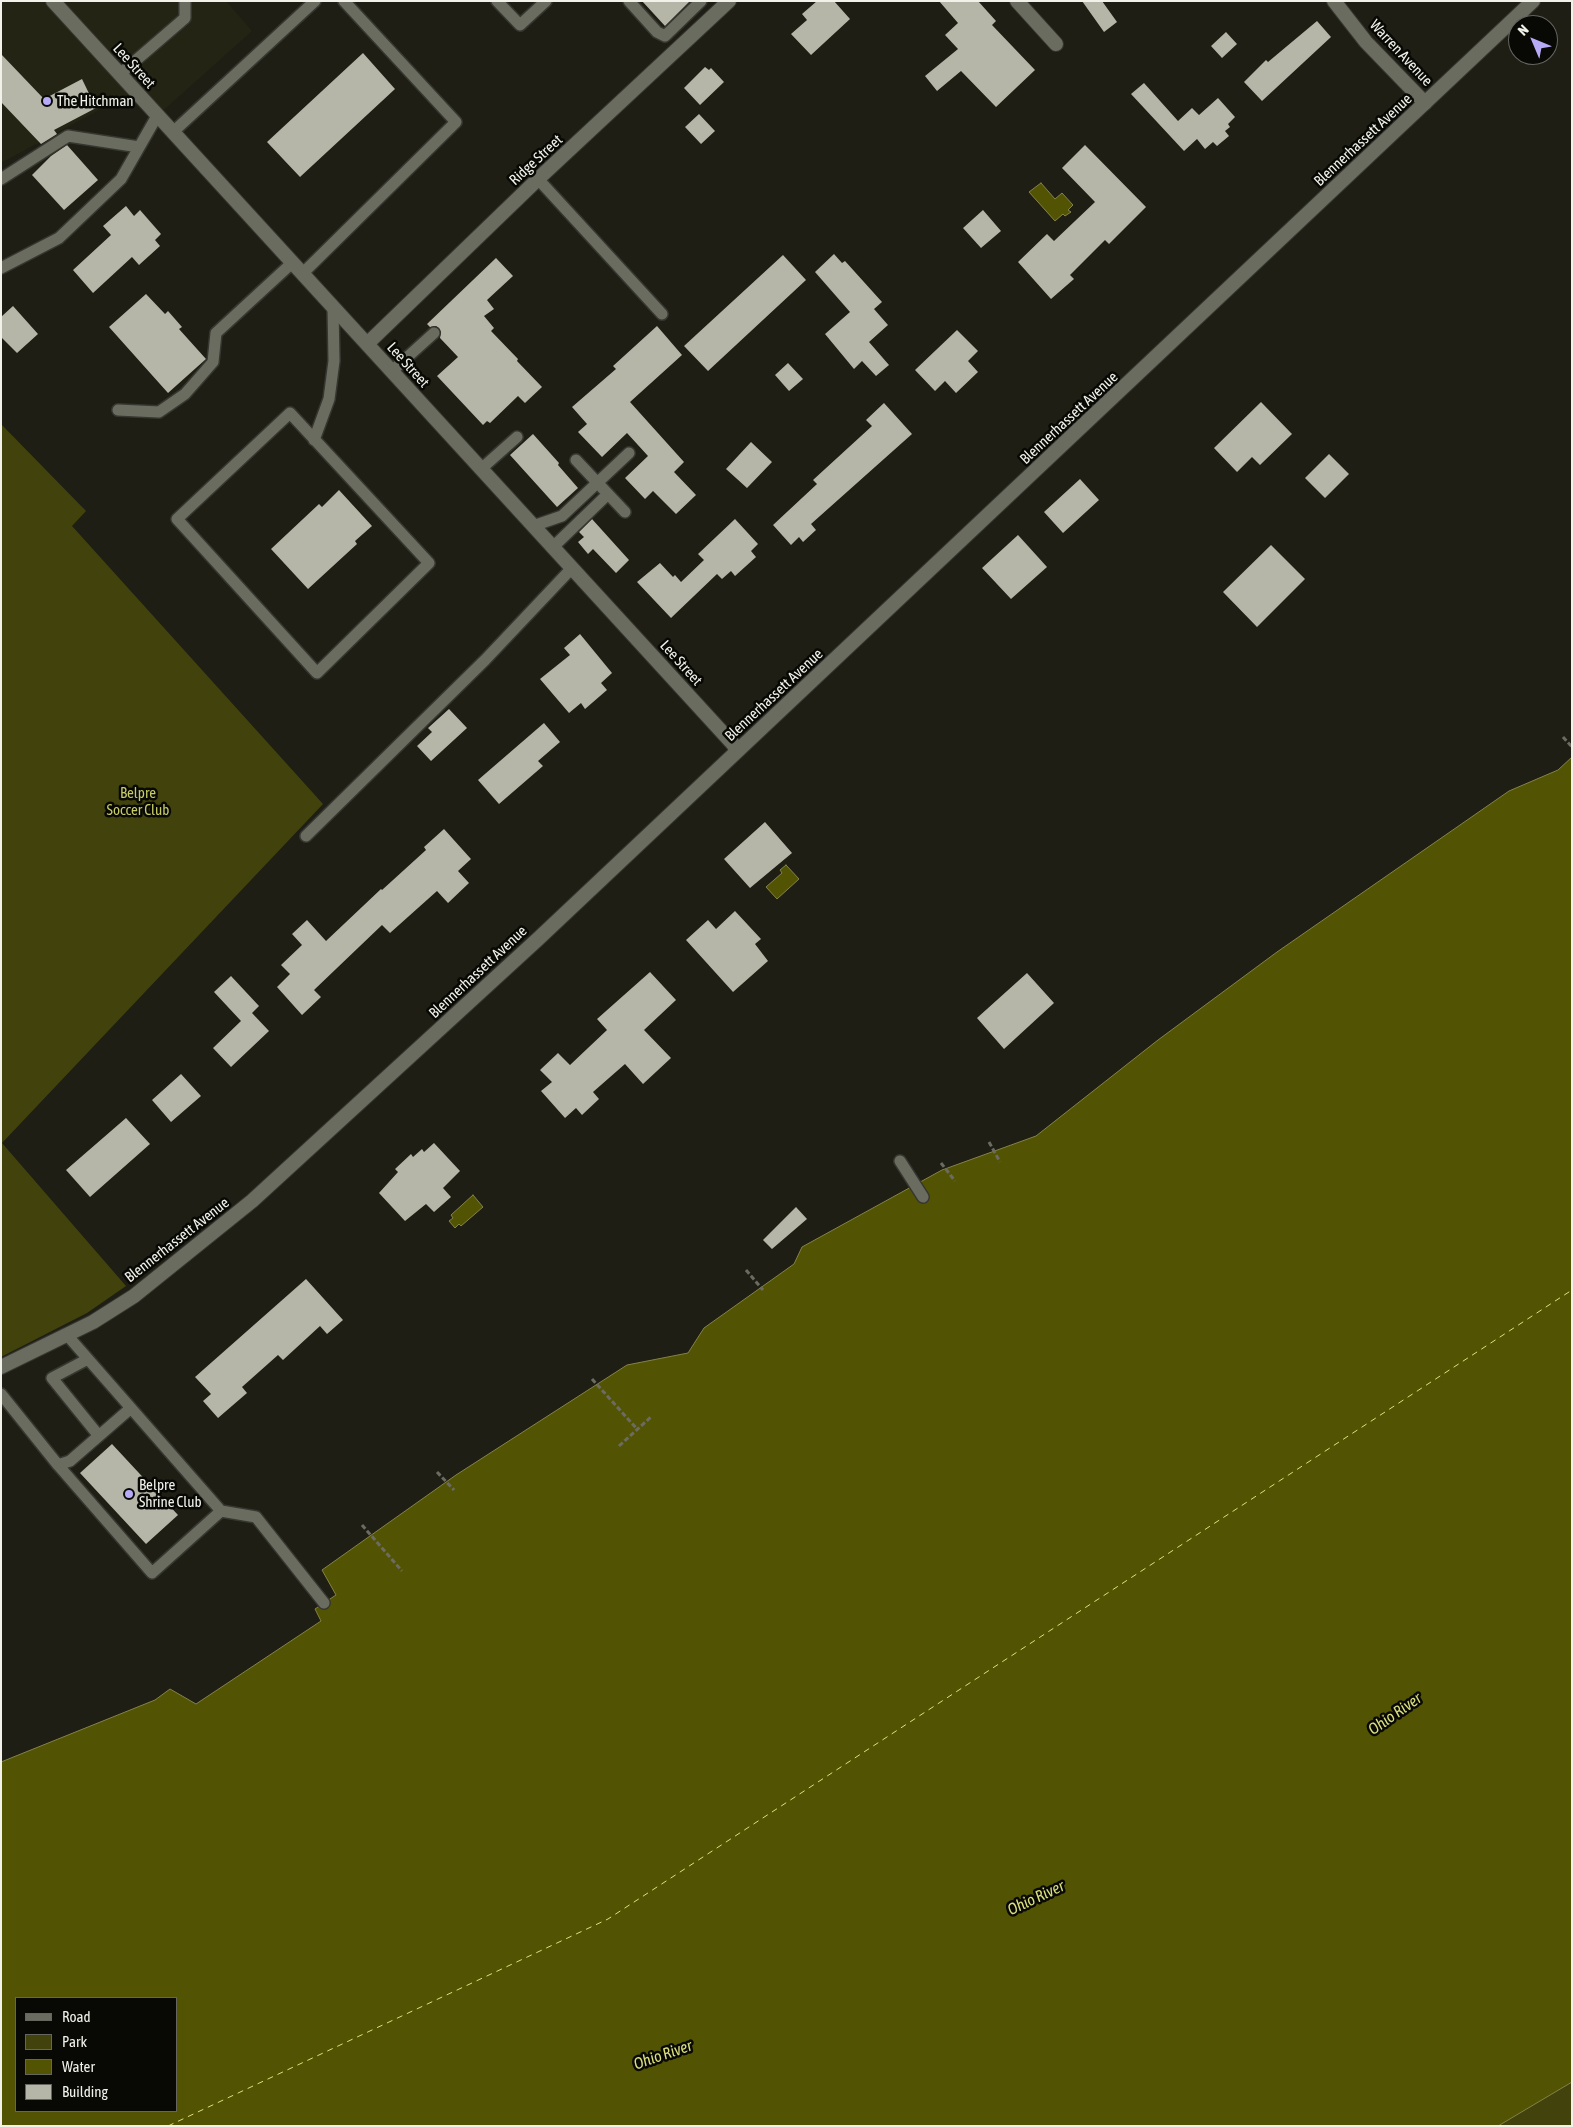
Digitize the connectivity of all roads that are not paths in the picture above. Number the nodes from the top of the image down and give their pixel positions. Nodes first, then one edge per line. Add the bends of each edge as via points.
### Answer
1 (53, 1) edge
2 (185, 1) edge
3 (315, 1) edge
4 (344, 1) edge
5 (497, 1) edge
6 (546, 1) edge
7 (629, 1) edge
8 (728, 1) edge
9 (1017, 1) edge
10 (1334, 1) edge
11 (1533, 1) edge
12 (700, 2) edge
13 (1056, 44) dead end
14 (120, 74) junction
15 (1425, 103) junction
16 (158, 116) junction
17 (173, 132) junction
18 (139, 147) junction
19 (538, 179) junction
20 (1, 180) edge
21 (292, 263) junction
22 (1, 268) edge
23 (302, 274) junction
24 (333, 307) junction
25 (662, 314) dead end
26 (434, 333) dead end
27 (367, 344) junction
28 (392, 371) junction
29 (118, 410) dead end
30 (517, 437) dead end
31 (314, 440) junction
32 (629, 453) dead end
33 (576, 460) dead end
34 (482, 469) junction
35 (598, 483) junction
36 (608, 494) junction
37 (625, 512) dead end
38 (533, 526) junction
39 (553, 547) junction
40 (572, 568) junction
41 (737, 751) junction
42 (306, 836) dead end
43 (900, 1161) dead end
44 (923, 1197) dead end
45 (67, 1335) junction
46 (88, 1359) junction
47 (1, 1367) edge
48 (1, 1394) edge
49 (131, 1408) junction
50 (99, 1436) junction
51 (58, 1465) junction
52 (220, 1510) junction
53 (324, 1603) dead end

1 - 14 street, Lee Street
2 - 14 lane via 184,18
3 - 17 lane
4 - 23 lane via 456,122
5 - 6 lane via 520,25
7 - 12 lane via 657,32 665,36
8 - 19 street, Ridge Street
9 - 13 street
10 - 15 street, Warren Avenue via 1366,42
11 - 15 street, Blennerhassett Avenue
14 - 16 street, Lee Street
15 - 41 street, Blennerhassett Avenue
16 - 17 street, Lee Street
16 - 18 lane
17 - 21 street, Lee Street
18 - 20 lane via 68,136
18 - 22 lane via 121,179 59,238
19 - 25 lane
19 - 27 street, Ridge Street
21 - 23 street, Lee Street
21 - 29 lane via 216,333 213,362 185,394 159,412
23 - 24 street, Lee Street
24 - 27 street, Lee Street
24 - 31 lane via 334,361 329,399
26 - 28 lane
27 - 28 street, Lee Street
28 - 34 street, Lee Street
30 - 34 lane
31 - 31 lane via 429,563 317,673 177,519 290,412
32 - 35 lane
33 - 35 lane
34 - 38 street, Lee Street
35 - 36 lane
35 - 38 lane via 562,516
36 - 37 lane
36 - 39 lane
38 - 39 street, Lee Street
39 - 40 street, Lee Street
40 - 41 street, Lee Street
40 - 42 lane via 478,667
41 - 45 street, Blennerhassett Avenue via 525,952 252,1202 134,1296
43 - 44 lane
45 - 46 lane
45 - 47 street, Blennerhassett Avenue
46 - 49 lane
46 - 50 lane via 52,1378
48 - 51 lane
49 - 50 lane
49 - 52 lane
50 - 51 lane via 70,1461
51 - 52 lane via 152,1573
52 - 53 lane via 256,1517

